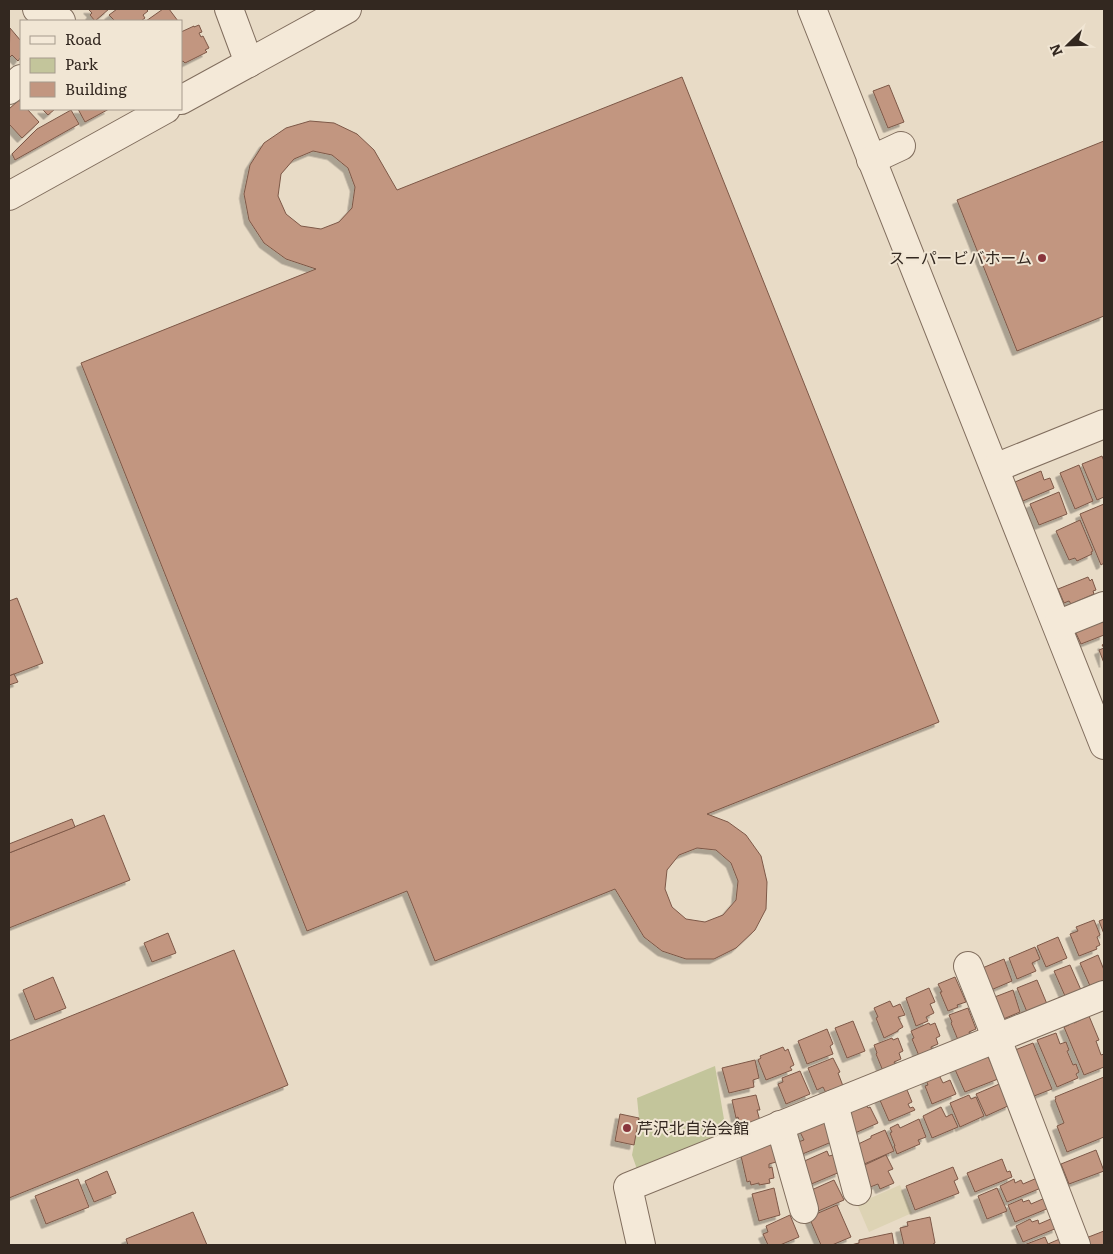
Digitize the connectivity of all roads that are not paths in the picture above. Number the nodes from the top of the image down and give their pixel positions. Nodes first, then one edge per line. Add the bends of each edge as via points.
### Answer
1 (37, 9) edge
2 (228, 9) edge
3 (347, 9) edge
4 (813, 9) edge
5 (59, 20) edge
6 (249, 63) junction
7 (20, 80) edge
8 (9, 90) edge
9 (182, 97) edge
10 (160, 110) edge
11 (901, 146) dead end
12 (871, 160) junction
13 (9, 196) edge
14 (1104, 424) edge
15 (978, 426) junction
16 (1060, 442) junction
17 (995, 468) junction
18 (1104, 606) edge
19 (1057, 625) junction
20 (1104, 745) edge
21 (968, 966) dead end
22 (1104, 995) edge
23 (997, 1039) junction
24 (834, 1104) junction
25 (780, 1125) junction
26 (856, 1192) dead end
27 (804, 1208) dead end
28 (642, 1245) edge
29 (1076, 1245) edge

1 - 5 street
2 - 6 street
3 - 6 street
4 - 12 street
6 - 9 street
7 - 8 street
10 - 13 street
11 - 12 street
12 - 15 street
14 - 16 street
15 - 16 street via 992,439 1011,446
15 - 17 street
16 - 17 street
17 - 19 street
18 - 19 street
19 - 20 street
21 - 23 street
22 - 23 street
23 - 24 street
23 - 29 street
24 - 25 street
24 - 26 street
25 - 27 street
25 - 28 street via 628,1187

